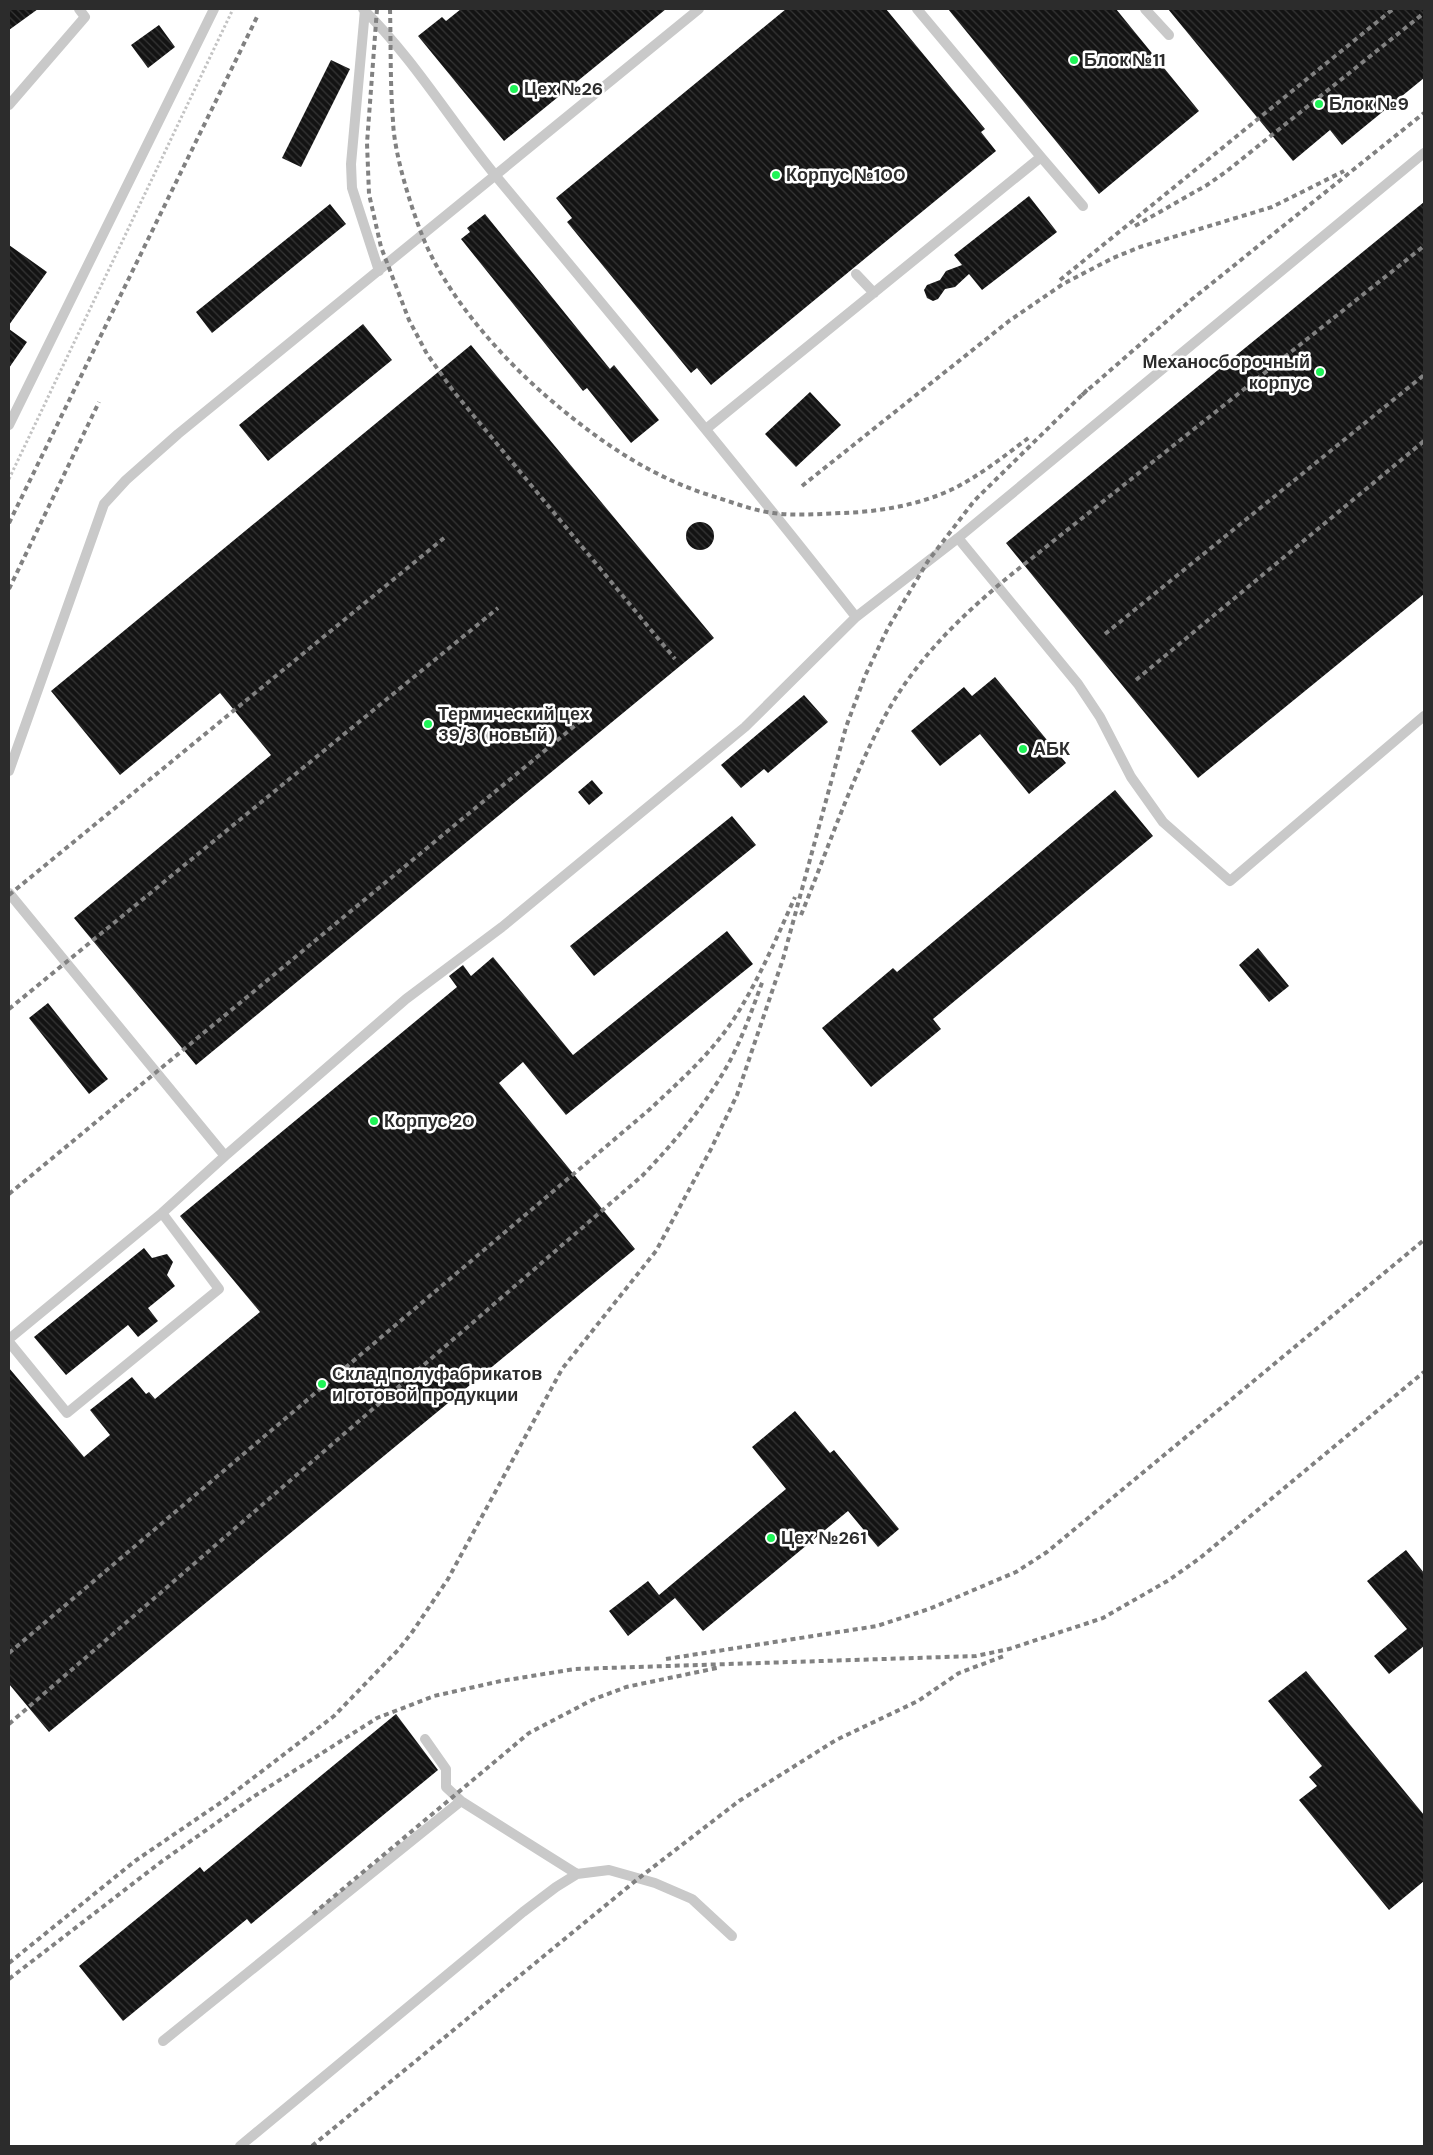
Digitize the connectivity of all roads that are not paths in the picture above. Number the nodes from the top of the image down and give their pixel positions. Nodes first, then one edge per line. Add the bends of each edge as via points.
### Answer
1 (79, 9) edge
2 (214, 9) edge
3 (364, 9) edge
4 (699, 9) edge
5 (917, 9) edge
6 (1145, 9) edge
7 (1169, 35) dead end
8 (9, 105) edge
9 (1424, 153) edge
10 (1042, 157) junction
11 (496, 176) junction
12 (1083, 206) dead end
13 (379, 271) junction
14 (856, 274) dead end
15 (874, 293) junction
16 (9, 425) edge
17 (706, 429) junction
18 (958, 538) junction
19 (856, 617) junction
20 (1424, 716) edge
21 (9, 771) edge
22 (9, 893) edge
23 (225, 1156) junction
24 (162, 1213) junction
25 (9, 1341) edge
26 (425, 1739) dead end
27 (461, 1801) junction
28 (577, 1874) junction
29 (732, 1936) dead end
30 (163, 2041) dead end
31 (240, 2146) edge

1 - 8 lane via 86,17
2 - 16 lane
3 - 11 lane via 390,36
3 - 13 lane via 351,164 352,188
4 - 11 lane
5 - 10 lane
6 - 7 lane
9 - 18 lane
10 - 12 lane
10 - 15 lane
11 - 13 lane
11 - 17 lane
13 - 21 lane via 178,434 104,504
14 - 15 lane
15 - 17 lane
17 - 19 lane
18 - 19 lane
18 - 20 lane via 1078,684 1100,717 1131,777 1163,822 1230,881
19 - 23 lane via 745,727 502,927 406,999
22 - 23 lane
23 - 24 lane
24 - 25 lane
24 - 25 lane via 219,1289 67,1413
26 - 27 lane via 446,1770 446,1786
27 - 28 lane
27 - 30 lane
28 - 29 lane via 609,1870 655,1883 692,1899
28 - 31 lane via 523,1912

